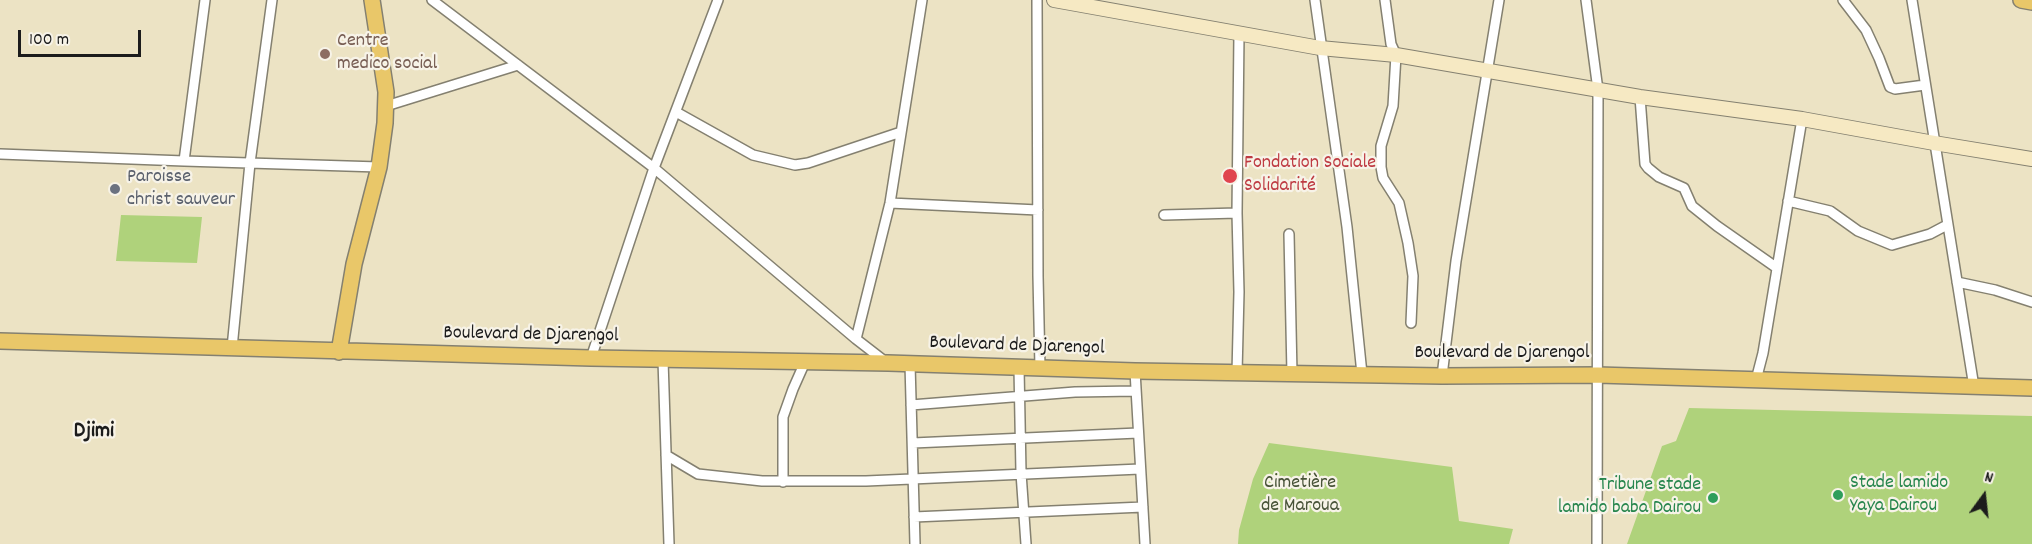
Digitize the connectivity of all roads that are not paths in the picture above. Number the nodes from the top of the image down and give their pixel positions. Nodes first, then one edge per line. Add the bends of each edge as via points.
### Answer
1 (205, 0) edge
2 (272, 0) edge
3 (372, 0) edge
4 (432, 0) edge
5 (718, 0) edge
6 (922, 0) edge
7 (1037, 0) edge
8 (1054, 0) edge
9 (1315, 0) edge
10 (1385, 0) edge
11 (1499, 0) edge
12 (1586, 0) edge
13 (1843, 0) edge
14 (1912, 0) edge
15 (2022, 0) edge
16 (2032, 2) edge
17 (1239, 34) junction
18 (1320, 48) junction
19 (1396, 55) junction
20 (518, 65) junction
21 (1486, 71) junction
22 (1925, 85) junction
23 (1598, 90) junction
24 (1640, 97) junction
25 (386, 106) junction
26 (676, 112) junction
27 (1802, 118) junction
28 (901, 132) junction
29 (1934, 143) junction
30 (0, 154) edge
31 (2032, 159) edge
32 (184, 161) junction
33 (250, 163) junction
34 (379, 167) junction
35 (654, 168) junction
36 (1788, 201) junction
37 (890, 203) junction
38 (1038, 210) junction
39 (1237, 213) junction
40 (1164, 215) dead end
41 (1947, 225) junction
42 (1289, 234) dead end
43 (1777, 268) junction
44 (1957, 282) junction
45 (2032, 302) edge
46 (1411, 323) dead end
47 (856, 339) junction
48 (0, 341) edge
49 (232, 348) junction
50 (339, 352) junction
51 (591, 358) junction
52 (663, 360) junction
53 (805, 362) junction
54 (888, 363) junction
55 (910, 364) junction
56 (1019, 368) junction
57 (1040, 368) junction
58 (1135, 371) junction
59 (1237, 373) junction
60 (1292, 374) junction
61 (1362, 374) junction
62 (1598, 375) junction
63 (1442, 376) junction
64 (1756, 380) junction
65 (1974, 387) junction
66 (2032, 388) edge
67 (1136, 391) junction
68 (1019, 398) junction
69 (911, 405) junction
70 (1138, 433) junction
71 (1020, 438) junction
72 (913, 442) junction
73 (666, 455) junction
74 (1140, 469) junction
75 (1021, 473) junction
76 (913, 478) junction
77 (783, 482) junction
78 (1143, 507) junction
79 (1023, 511) junction
80 (914, 518) junction
81 (669, 544) edge
82 (915, 544) edge
83 (1026, 544) edge
84 (1145, 544) edge
85 (1597, 544) edge

1 - 32 street
2 - 33 street
3 - 25 main road
4 - 20 street
5 - 26 street
6 - 28 street
7 - 38 street
8 - 17 main road
9 - 18 street
10 - 19 street
11 - 21 street
12 - 23 street
13 - 22 street via 1866,30 1890,87
14 - 22 street
15 - 16 main road
17 - 18 main road
17 - 39 street
18 - 19 main road
18 - 61 street via 1347,227
19 - 21 main road
19 - 46 street via 1393,106 1381,146 1381,167 1383,178 1399,203 1408,243 1413,276
20 - 25 street
20 - 35 street
21 - 23 main road
21 - 63 street
22 - 29 street
23 - 24 main road
23 - 62 street
24 - 27 main road
24 - 43 street via 1648,168 1684,188 1692,206
25 - 34 main road
26 - 28 street via 753,155 795,165
26 - 35 street
27 - 29 main road
27 - 36 street
28 - 37 street
29 - 31 main road
29 - 41 street
30 - 32 street
32 - 33 street
33 - 34 street
33 - 49 street
34 - 50 main road via 354,264
35 - 47 street
35 - 51 street
36 - 41 street via 1830,211 1858,231 1892,245
36 - 43 street
37 - 38 street
37 - 47 street
38 - 57 street
39 - 40 street
39 - 59 street
41 - 44 street
42 - 60 street
43 - 64 street
44 - 45 street
44 - 65 street
47 - 54 street
48 - 49 main road, Boulevard de Djarengol
49 - 50 main road, Boulevard de Djarengol
50 - 51 main road, Boulevard de Djarengol
51 - 52 main road, Boulevard de Djarengol
52 - 53 main road, Boulevard de Djarengol
52 - 73 street
53 - 54 main road, Boulevard de Djarengol
53 - 77 street via 783,417
54 - 55 main road, Boulevard de Djarengol
55 - 56 main road, Boulevard de Djarengol
55 - 69 street
56 - 57 main road, Boulevard de Djarengol
56 - 68 street
57 - 58 main road, Boulevard de Djarengol
58 - 59 main road, Boulevard de Djarengol
58 - 67 street
59 - 60 main road, Boulevard de Djarengol
60 - 61 main road, Boulevard de Djarengol
61 - 63 main road, Boulevard de Djarengol
62 - 63 main road, Boulevard de Djarengol
62 - 64 main road, Boulevard de Djarengol
62 - 85 street
64 - 65 main road, Boulevard de Djarengol
65 - 66 main road, Boulevard de Djarengol
67 - 68 street
67 - 70 street
68 - 69 street
68 - 71 street
69 - 72 street
70 - 71 street
70 - 74 street
71 - 72 street
71 - 75 street
72 - 76 street
73 - 77 street via 698,474
73 - 81 street
74 - 75 street
74 - 78 street
75 - 76 street
75 - 79 street
76 - 77 street
76 - 80 street
78 - 79 street
78 - 84 street
79 - 80 street
79 - 83 street
80 - 82 street

